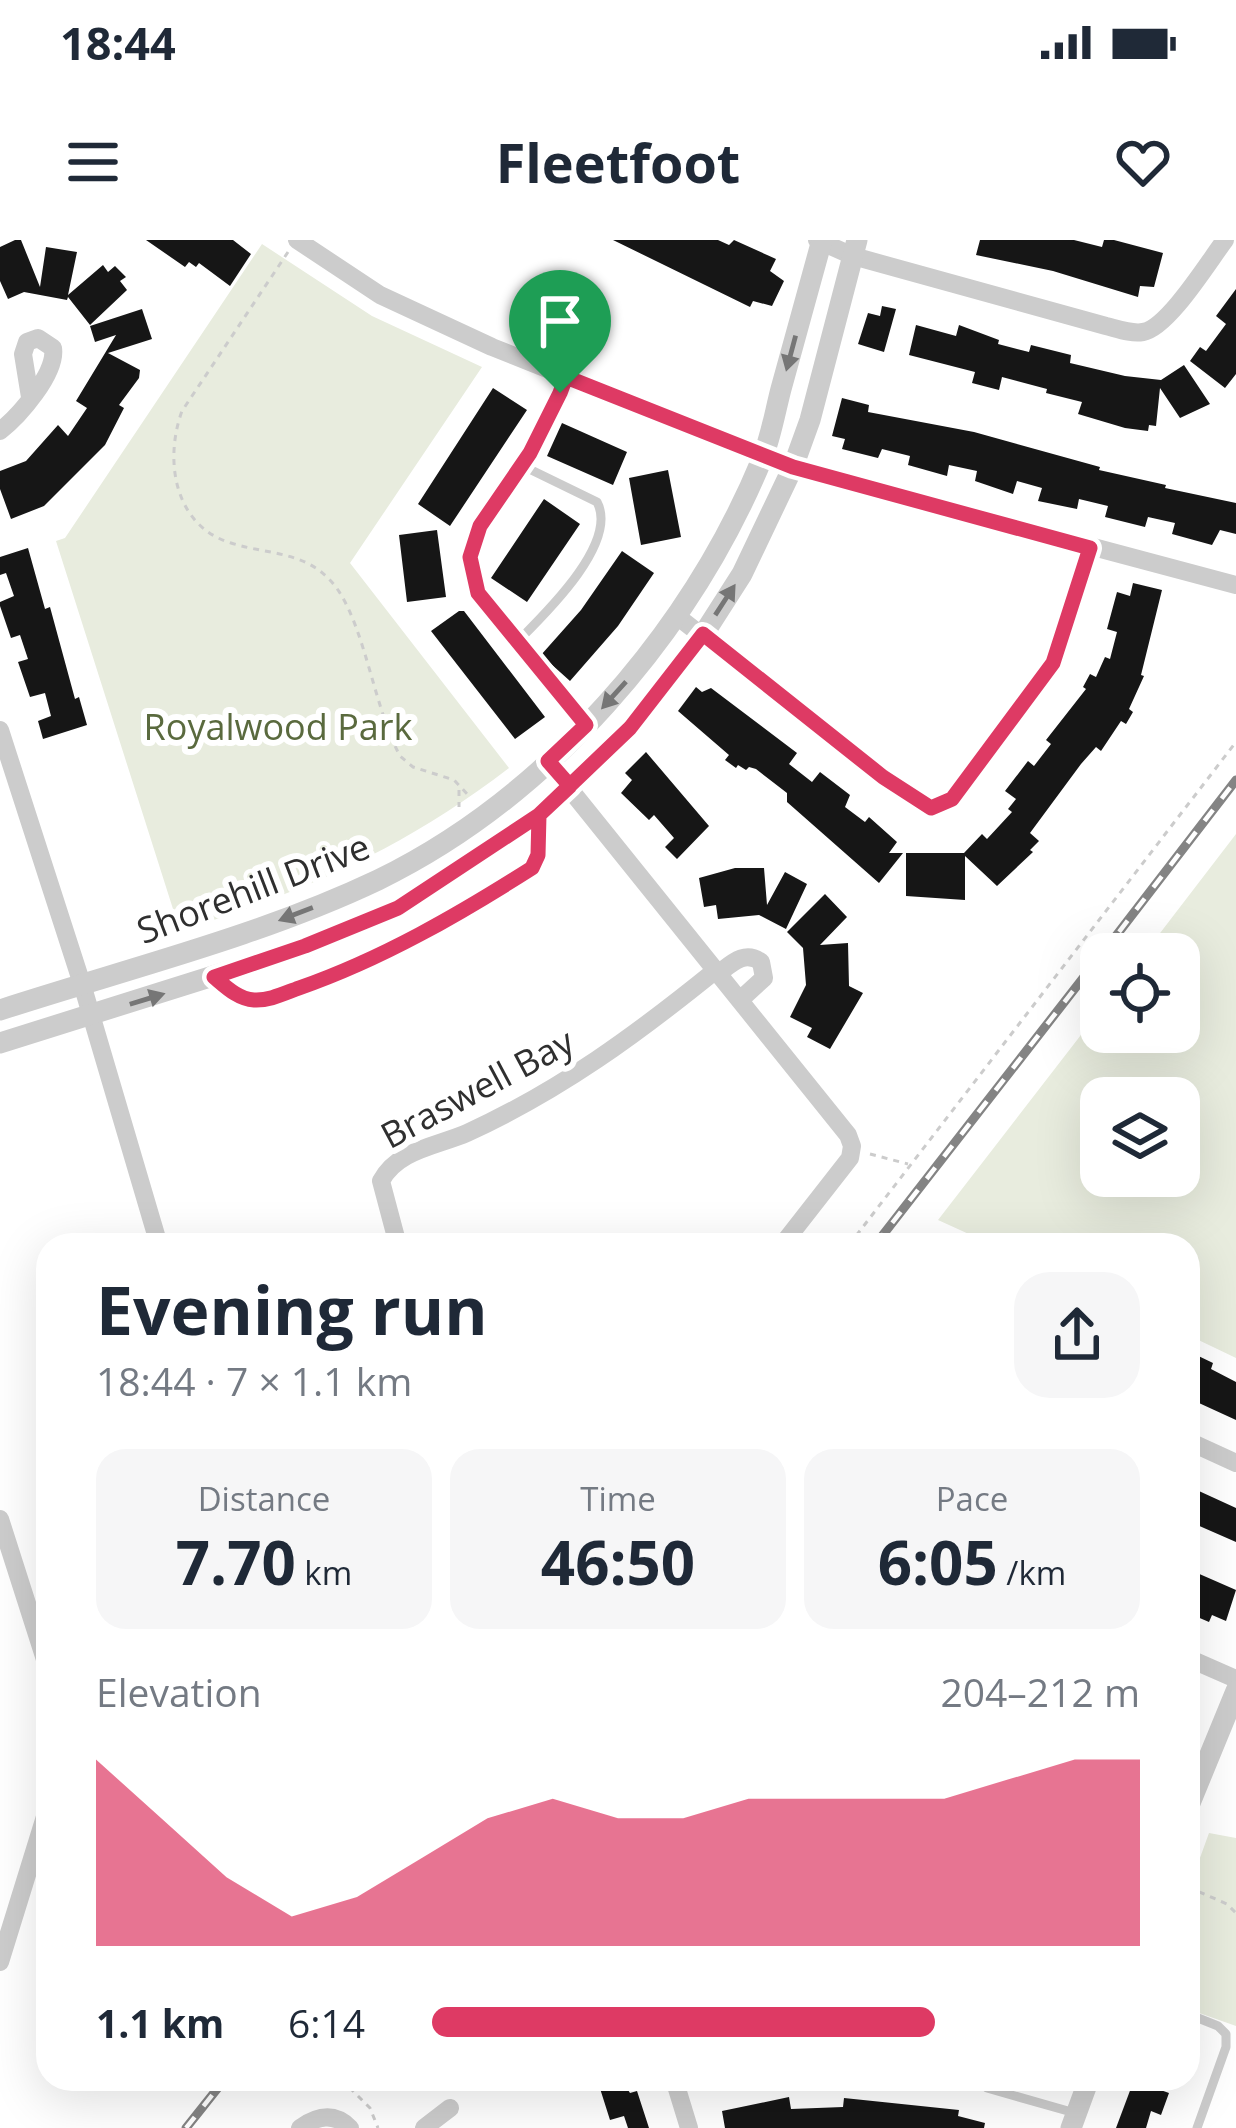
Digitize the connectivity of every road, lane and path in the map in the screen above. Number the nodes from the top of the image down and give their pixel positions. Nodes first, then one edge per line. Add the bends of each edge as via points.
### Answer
1 (296, 240) edge
2 (1225, 240) edge
3 (835, 245) edge
4 (566, 377) junction
5 (30, 397) dead end
6 (0, 431) edge
7 (763, 456) junction
8 (521, 465) junction
9 (793, 467) junction
10 (1090, 548) junction
11 (1236, 585) edge
12 (678, 616) junction
13 (703, 634) junction
14 (517, 642) junction
15 (586, 725) junction
16 (0, 730) edge
17 (1236, 742) edge
18 (548, 761) junction
19 (570, 786) junction
20 (459, 789) junction
21 (459, 807) dead end
22 (487, 810) junction
23 (539, 815) junction
24 (717, 971) junction
25 (214, 977) junction
26 (82, 984) junction
27 (740, 1000) junction
28 (0, 1010) edge
29 (90, 1015) junction
30 (0, 1043) edge
31 (851, 1150) junction
32 (911, 1165) junction
33 (155, 1233) edge
34 (395, 1233) edge
35 (791, 1233) edge
36 (858, 1233) edge
37 (1200, 1446) edge
38 (1236, 1463) edge
39 (0, 1519) edge
40 (36, 1632) edge
41 (1200, 1663) edge
42 (1236, 1679) edge
43 (1236, 1691) edge
44 (1200, 1779) edge
45 (36, 1846) edge
46 (1200, 1892) edge
47 (1236, 1913) edge
48 (0, 1962) edge
49 (1200, 2019) edge
50 (353, 2091) edge
51 (678, 2091) edge
52 (995, 2091) edge
53 (1085, 2091) edge
54 (450, 2108) dead end
55 (1074, 2121) edge
56 (342, 2122) edge
57 (300, 2128) edge
58 (378, 2128) edge
59 (424, 2128) edge
60 (689, 2128) edge
61 (1197, 2128) edge

1 - 4 street via 380,295
1 - 20 path via 182,411 174,480 205,529 225,542 295,555 324,574 346,607 400,756
2 - 3 street via 1165,318 1140,332
3 -> 7 street, Shorehill Drive
3 - 9 street, Shorehill Drive via 810,420
4 - 7 street
4 - 8 lane
5 - 6 street
7 - 9 street
7 - 12 street, Shorehill Drive
8 - 14 lane via 480,526 470,557 478,593
8 - 14 lane via 598,502 603,519 562,593
9 - 10 street
13 -> 9 street, Shorehill Drive
10 - 11 street
10 - 13 street via 1045,677 952,799 931,808
12 - 13 street
12 -> 15 street, Shorehill Drive
13 - 19 street, Shorehill Drive via 630,728
14 - 15 lane
15 - 18 street, Shorehill Drive
16 - 26 street
17 - 32 path
18 - 19 street
18 - 22 street, Shorehill Drive
19 - 23 street, Shorehill Drive
19 - 24 street
20 - 21 path
20 - 22 path
22 -> 26 street, Shorehill Drive via 379,879 294,916
23 - 25 street, Shorehill Drive via 398,908
23 - 25 street, Shorehill Drive via 532,868 366,962 269,999 250,1000
24 - 27 street
24 - 27 street via 739,958 760,962 764,977
24 - 34 street, Braswell Bay via 562,1083 398,1159 381,1181
29 -> 25 street, Shorehill Drive
26 - 28 street, Shorehill Drive
26 - 29 street
27 - 31 street via 848,1135
29 - 30 street, Shorehill Drive
29 - 33 street
31 - 32 path
31 - 35 street
32 - 36 path
37 - 38 street
39 - 40 street
41 - 42 street
43 - 44 street
45 - 48 street
46 - 47 path
49 - 61 lane via 1226,2034 1226,2047
50 - 58 path
51 - 60 street
52 - 55 lane
53 - 55 street
54 - 59 street
56 - 57 street via 316,2119

